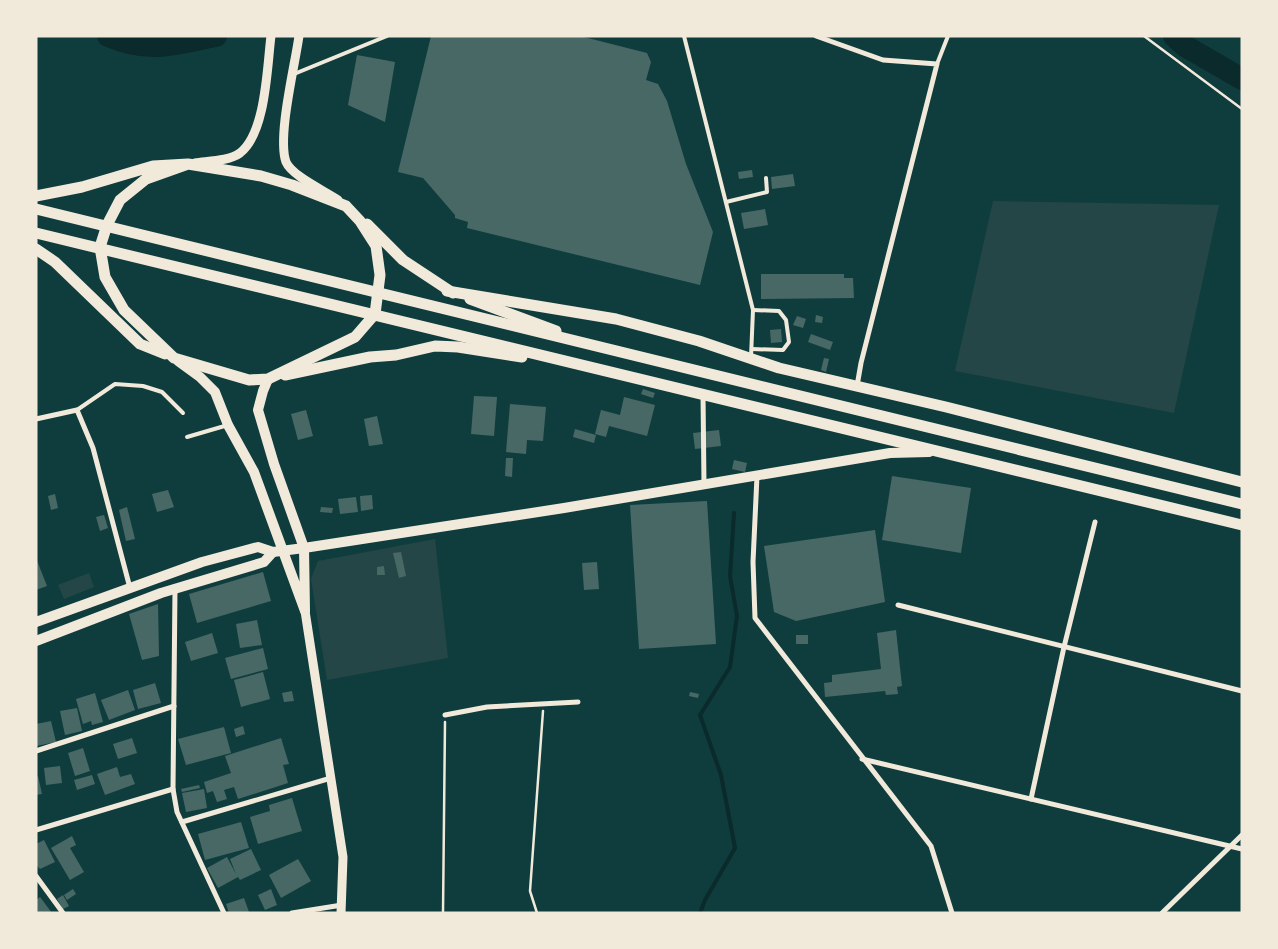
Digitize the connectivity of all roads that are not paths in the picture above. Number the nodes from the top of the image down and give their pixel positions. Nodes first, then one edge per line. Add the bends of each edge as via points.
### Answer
1 (271, 36) edge
2 (299, 36) edge
3 (387, 36) edge
4 (684, 36) edge
5 (816, 36) edge
6 (948, 36) edge
7 (937, 64) junction
8 (294, 74) junction
9 (188, 164) junction
10 (766, 178) dead end
11 (36, 196) edge
12 (726, 202) junction
13 (346, 206) junction
14 (36, 209) edge
15 (107, 225) junction
16 (36, 233) edge
17 (100, 247) junction
18 (36, 249) edge
19 (447, 291) junction
20 (378, 294) junction
21 (753, 310) junction
22 (375, 314) junction
23 (612, 351) junction
24 (752, 354) junction
25 (174, 358) junction
26 (607, 371) junction
27 (268, 379) junction
28 (857, 387) junction
29 (703, 394) junction
30 (76, 410) junction
31 (183, 413) dead end
32 (36, 418) edge
33 (228, 425) junction
34 (187, 437) dead end
35 (939, 451) junction
36 (757, 476) junction
37 (1242, 482) edge
38 (704, 485) junction
39 (1242, 504) edge
40 (1096, 522) dead end
41 (1242, 525) edge
42 (304, 548) junction
43 (278, 551) junction
44 (130, 588) junction
45 (174, 588) junction
46 (898, 605) dead end
47 (304, 611) junction
48 (36, 622) edge
49 (36, 641) edge
50 (1064, 647) junction
51 (1242, 691) edge
52 (578, 702) dead end
53 (174, 706) junction
54 (445, 715) road end
55 (36, 751) edge
56 (862, 759) junction
57 (331, 778) junction
58 (174, 789) junction
59 (1031, 799) junction
60 (182, 822) junction
61 (36, 830) edge
62 (1242, 835) edge
63 (1230, 846) junction
64 (1242, 849) edge
65 (36, 876) edge
66 (342, 909) edge
67 (63, 913) edge
68 (224, 913) edge
69 (292, 913) edge
70 (952, 913) edge
71 (1162, 913) edge

1 - 9 street via 254,133 240,153
2 - 8 street
3 - 8 lane
4 - 12 lane
5 - 7 street via 884,60
6 - 7 lane
7 - 28 street
8 - 13 street via 283,135 286,162 302,178
9 - 11 main road via 153,166 82,187
9 - 13 main road via 261,176
9 - 15 main road via 146,179 120,200
10 - 12 lane via 768,192
12 - 21 lane
13 - 19 main road via 403,260
13 - 20 main road via 376,246 380,275
14 - 15 main road
15 - 17 main road
15 - 20 main road
16 - 17 main road
17 - 22 main road
17 - 25 main road via 105,277 124,310
18 - 25 main road via 55,262 140,344
19 - 23 main road
19 - 24 main road via 616,318
20 - 22 main road
20 - 23 main road
21 - 24 lane
21 - 24 lane via 779,311 786,320 789,342 784,350
22 - 26 main road
22 - 27 main road via 355,337
23 - 39 main road
24 - 28 main road via 778,368
25 - 27 main road via 249,380
25 - 33 main road via 215,392
26 - 27 main road via 435,346
26 - 29 main road
27 - 42 main road via 258,410
28 - 37 main road
29 - 35 main road
29 - 38 street
30 - 31 lane via 115,384 143,386 162,392
30 - 32 street
30 - 44 street via 93,448
33 - 34 lane
33 - 43 main road via 254,472
35 - 36 main road via 890,453
35 - 41 main road
36 - 38 main road
36 - 56 street via 753,562 755,618
38 - 42 main road
40 - 50 street
42 - 43 main road
42 - 47 main road
43 - 44 main road via 258,547 202,562
43 - 45 main road via 264,562
43 - 47 main road
44 - 48 main road
45 - 49 main road
45 - 53 street
46 - 50 street
47 - 57 street
50 - 51 street
50 - 59 street
52 - 54 street via 488,707
53 - 55 street
53 - 58 street
56 - 59 street
56 - 70 street via 931,846
57 - 60 street
57 - 66 street via 343,857
58 - 60 street via 177,812
58 - 61 street
59 - 63 street
60 - 68 street
62 - 63 street
63 - 64 street
63 - 71 street
65 - 67 street
66 - 69 street

